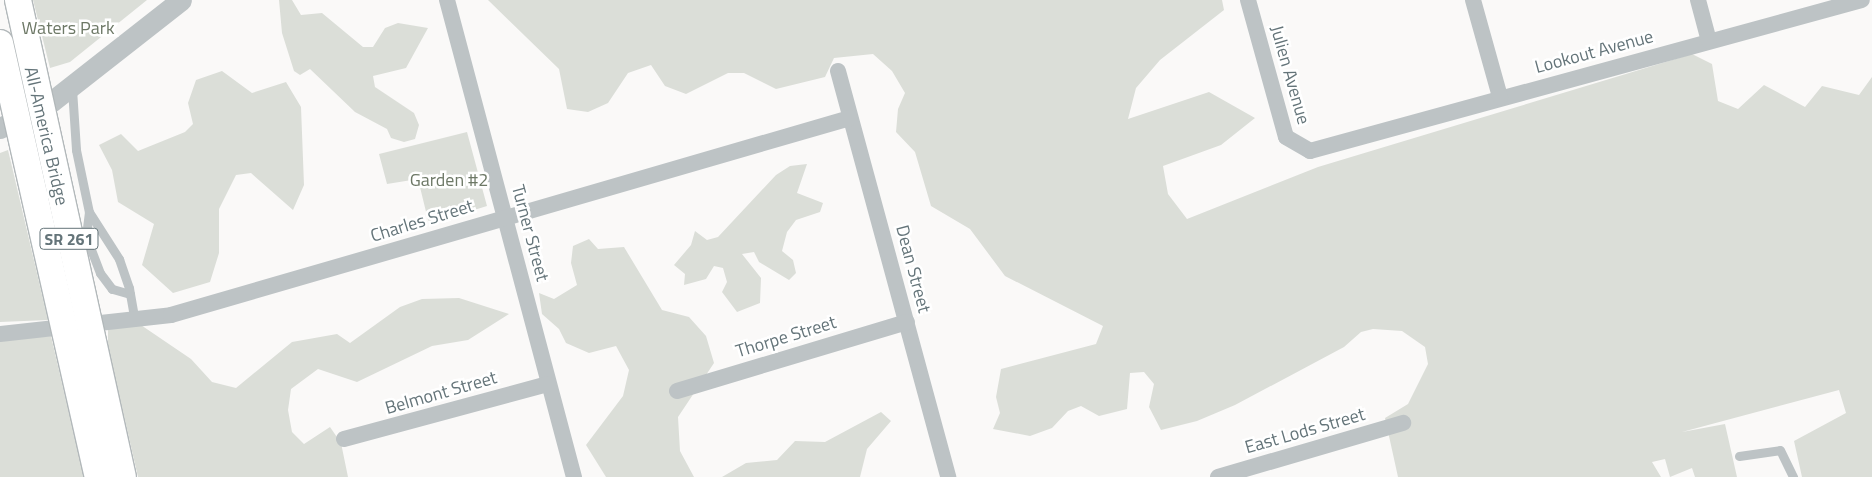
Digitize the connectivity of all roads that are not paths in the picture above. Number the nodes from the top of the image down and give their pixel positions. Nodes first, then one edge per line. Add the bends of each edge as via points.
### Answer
1 (18, 0) edge
2 (181, 0) edge
3 (447, 0) edge
4 (1248, 0) edge
5 (1473, 0) edge
6 (1698, 0) edge
7 (1862, 0) edge
8 (1709, 41) junction
9 (0, 43) edge
10 (838, 71) dead end
11 (73, 84) junction
12 (1500, 97) junction
13 (850, 118) junction
14 (0, 128) edge
15 (1337, 144) joint
16 (89, 212) junction
17 (506, 216) junction
18 (130, 294) junction
19 (135, 321) junction
20 (907, 322) junction
21 (0, 334) edge
22 (548, 384) junction
23 (677, 391) dead end
24 (1403, 423) dead end
25 (344, 438) dead end
26 (1739, 456) dead end
27 (98, 477) edge
28 (123, 477) edge
29 (574, 477) edge
30 (948, 477) edge
31 (1218, 477) edge
32 (1793, 477) edge

1 - 28 main road, All-America Bridge / SR 261, bridge
2 - 11 street
3 - 17 street, Turner Street
4 - 15 street, Julien Avenue via 1286,137 1310,151
5 - 12 street
6 - 8 street
7 - 8 street, Lookout Avenue
8 - 12 street, Lookout Avenue
9 - 27 main road, All-America Bridge / SR 261, bridge
10 - 13 street, Dean Street
11 - 14 street via 51,102
11 - 16 lane via 76,150
12 - 15 street, Lookout Avenue
13 - 17 street, Charles Street
13 - 20 street, Dean Street
16 - 18 lane via 119,259
16 - 18 lane via 86,236 100,273 112,289
17 - 19 street, Charles Street via 171,315
17 - 22 street, Turner Street
18 - 19 lane
19 - 21 street, Charles Street
20 - 23 street, Thorpe Street
20 - 30 street, Dean Street
22 - 25 street, Belmont Street
22 - 29 street, Turner Street
24 - 31 street, East Lods Street
26 - 32 lane via 1780,450

